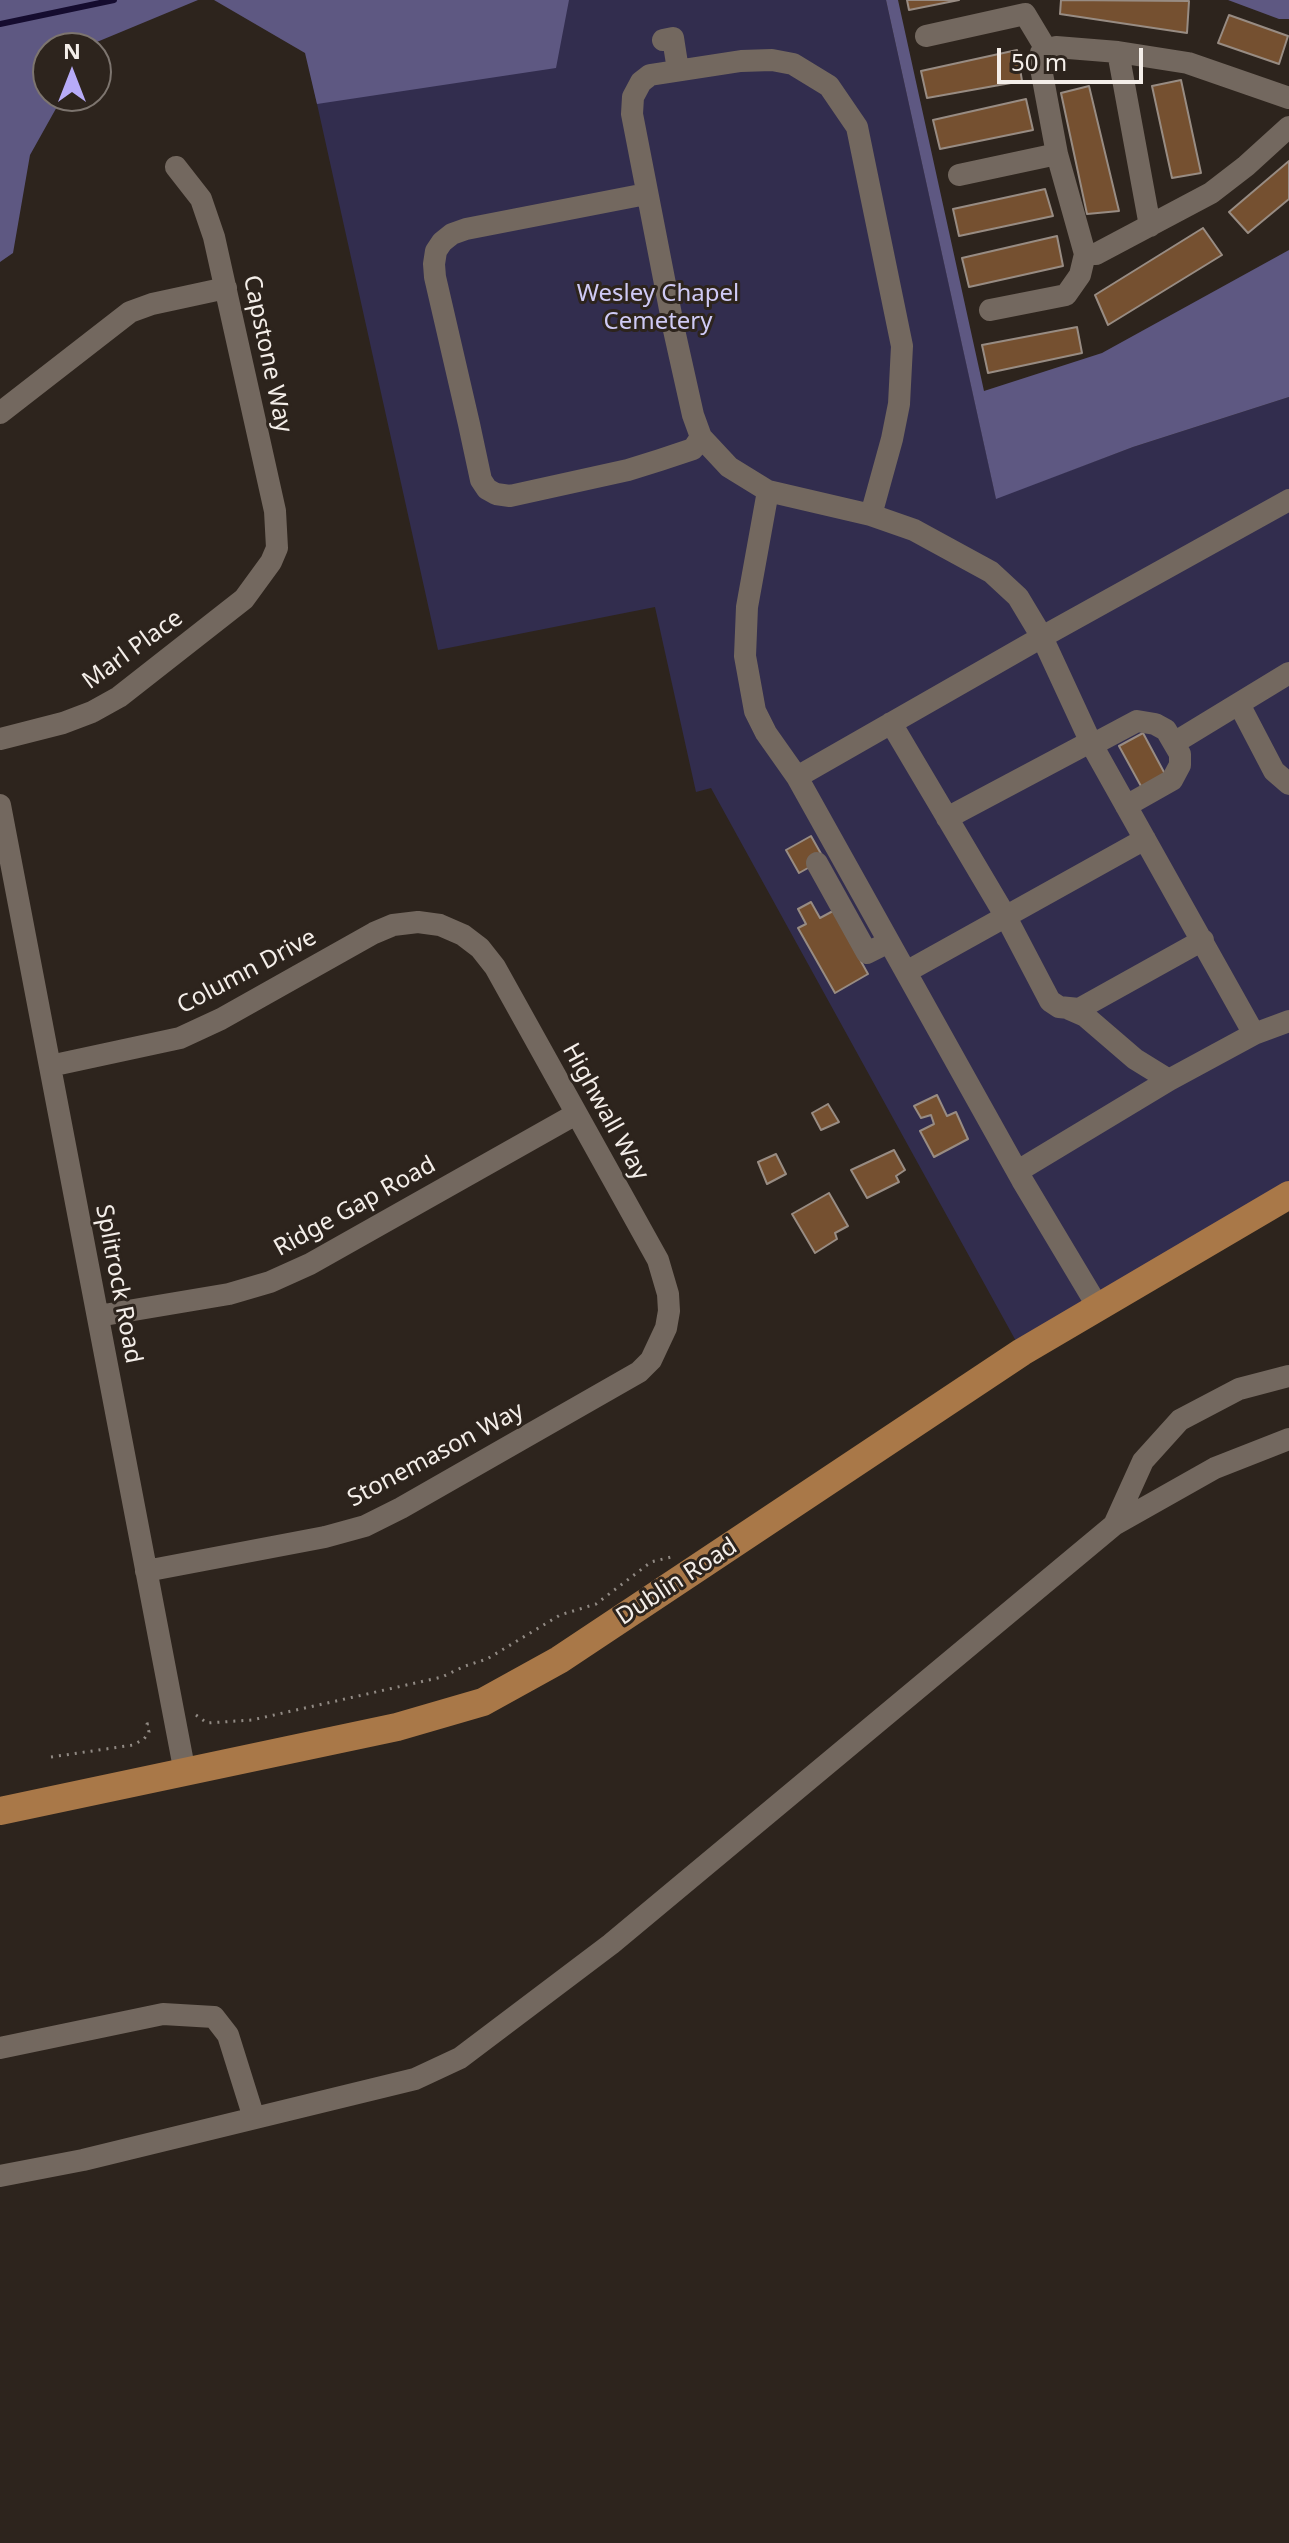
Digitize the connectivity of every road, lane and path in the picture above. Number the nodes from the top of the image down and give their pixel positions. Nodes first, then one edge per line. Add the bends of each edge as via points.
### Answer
1 (926, 36) dead end
2 (663, 40) dead end
3 (1046, 49) junction
4 (1118, 52) junction
5 (678, 70) junction
6 (1289, 98) edge
7 (1289, 127) edge
8 (1057, 154) junction
9 (176, 167) dead end
10 (959, 175) dead end
11 (646, 194) junction
12 (1150, 226) junction
13 (1085, 254) junction
14 (226, 288) junction
15 (990, 310) dead end
16 (0, 413) edge
17 (701, 437) junction
18 (768, 491) junction
19 (1289, 500) edge
20 (871, 515) junction
21 (271, 562) joint
22 (1042, 637) junction
23 (1289, 673) edge
24 (1239, 704) junction
25 (891, 723) junction
26 (0, 739) edge
27 (1174, 743) junction
28 (1091, 744) junction
29 (797, 777) junction
30 (1289, 784) edge
31 (0, 805) edge
32 (1126, 806) junction
33 (947, 818) junction
34 (1145, 839) junction
35 (846, 866) junction
36 (1006, 917) junction
37 (463, 935) joint
38 (1203, 940) junction
39 (889, 942) junction
40 (906, 972) junction
41 (1069, 1009) junction
42 (1289, 1021) edge
43 (1254, 1034) junction
44 (50, 1066) junction
45 (1169, 1080) junction
46 (576, 1114) junction
47 (1018, 1171) junction
48 (1289, 1195) edge
49 (1098, 1307) junction
50 (98, 1316) junction
51 (666, 1328) joint
52 (1289, 1376) edge
53 (1289, 1439) edge
54 (1114, 1525) junction
55 (678, 1556) dead end
56 (146, 1571) junction
57 (188, 1717) dead end
58 (156, 1723) dead end
59 (51, 1757) dead end
60 (185, 1773) junction
61 (0, 1811) edge
62 (0, 2048) edge
63 (254, 2118) junction
64 (0, 2176) edge

1 - 3 street via 1025,14
2 - 5 street via 673,38
3 - 4 street
3 - 8 street via 1040,63
4 - 6 street via 1188,63
4 - 12 street
5 - 11 street via 650,75 633,97
5 - 20 street via 741,61 793,64 829,86 857,127 902,346 899,404
7 - 12 street via 1211,193
8 - 10 street
8 - 13 street
9 - 14 street, Capstone Way via 201,199
11 - 17 street
11 - 17 street via 452,234 436,251 435,277 487,489 510,496 628,470 693,449
12 - 13 street via 1096,254
13 - 15 street via 1080,275 1066,295
14 - 16 street via 130,312
14 - 21 street, Capstone Way via 275,511 277,548
17 - 18 street via 729,467
18 - 20 street
18 - 29 street via 747,607 745,656 755,711
19 - 22 street
20 - 22 street via 914,530 991,572 1018,597
21 - 26 street, Marl Place via 244,599 119,697 63,723
22 - 25 street
22 - 28 street
23 - 24 street
24 - 27 street
24 - 30 street via 1274,771
25 - 29 street
25 - 33 street
27 - 28 street via 1166,730 1137,721
27 - 32 street via 1180,765 1172,780
28 - 32 street
28 - 33 street
29 - 35 street
31 - 44 street, Splitrock Road
32 - 34 street
33 - 36 street
34 - 36 street
34 - 38 street
35 - 39 street
35 - 39 street via 821,870 867,953
36 - 40 street
36 - 41 street via 1050,1001
37 - 44 street, Column Drive via 440,925 393,925 180,1038
37 - 46 street, Highwall Way via 495,967
38 - 41 street via 1079,1009
38 - 43 street
39 - 40 street
40 - 47 street
41 - 45 street
42 - 43 street
43 - 45 street
44 - 50 street, Splitrock Road
45 - 47 street
46 - 50 street, Ridge Gap Road via 270,1282
46 - 51 street, Highwall Way via 658,1260 668,1294
47 - 49 street
48 - 49 main road, Dublin Road
49 - 60 main road, Dublin Road via 559,1660 483,1702 397,1727
50 - 56 street, Splitrock Road
51 - 56 street, Stonemason Way via 651,1360 625,1382 365,1526
52 - 54 street via 1239,1389 1180,1420 1143,1461
53 - 54 street via 1215,1468
54 - 63 street via 611,1944 460,2058 415,2079
55 - 57 path via 651,1562 596,1604 560,1615 487,1659 442,1677 252,1720 207,1723 197,1715
56 - 60 street, Splitrock Road
58 - 59 path via 147,1724 149,1732 133,1745
60 - 61 main road, Dublin Road
62 - 63 street via 163,2014 214,2017 228,2035
63 - 64 street

